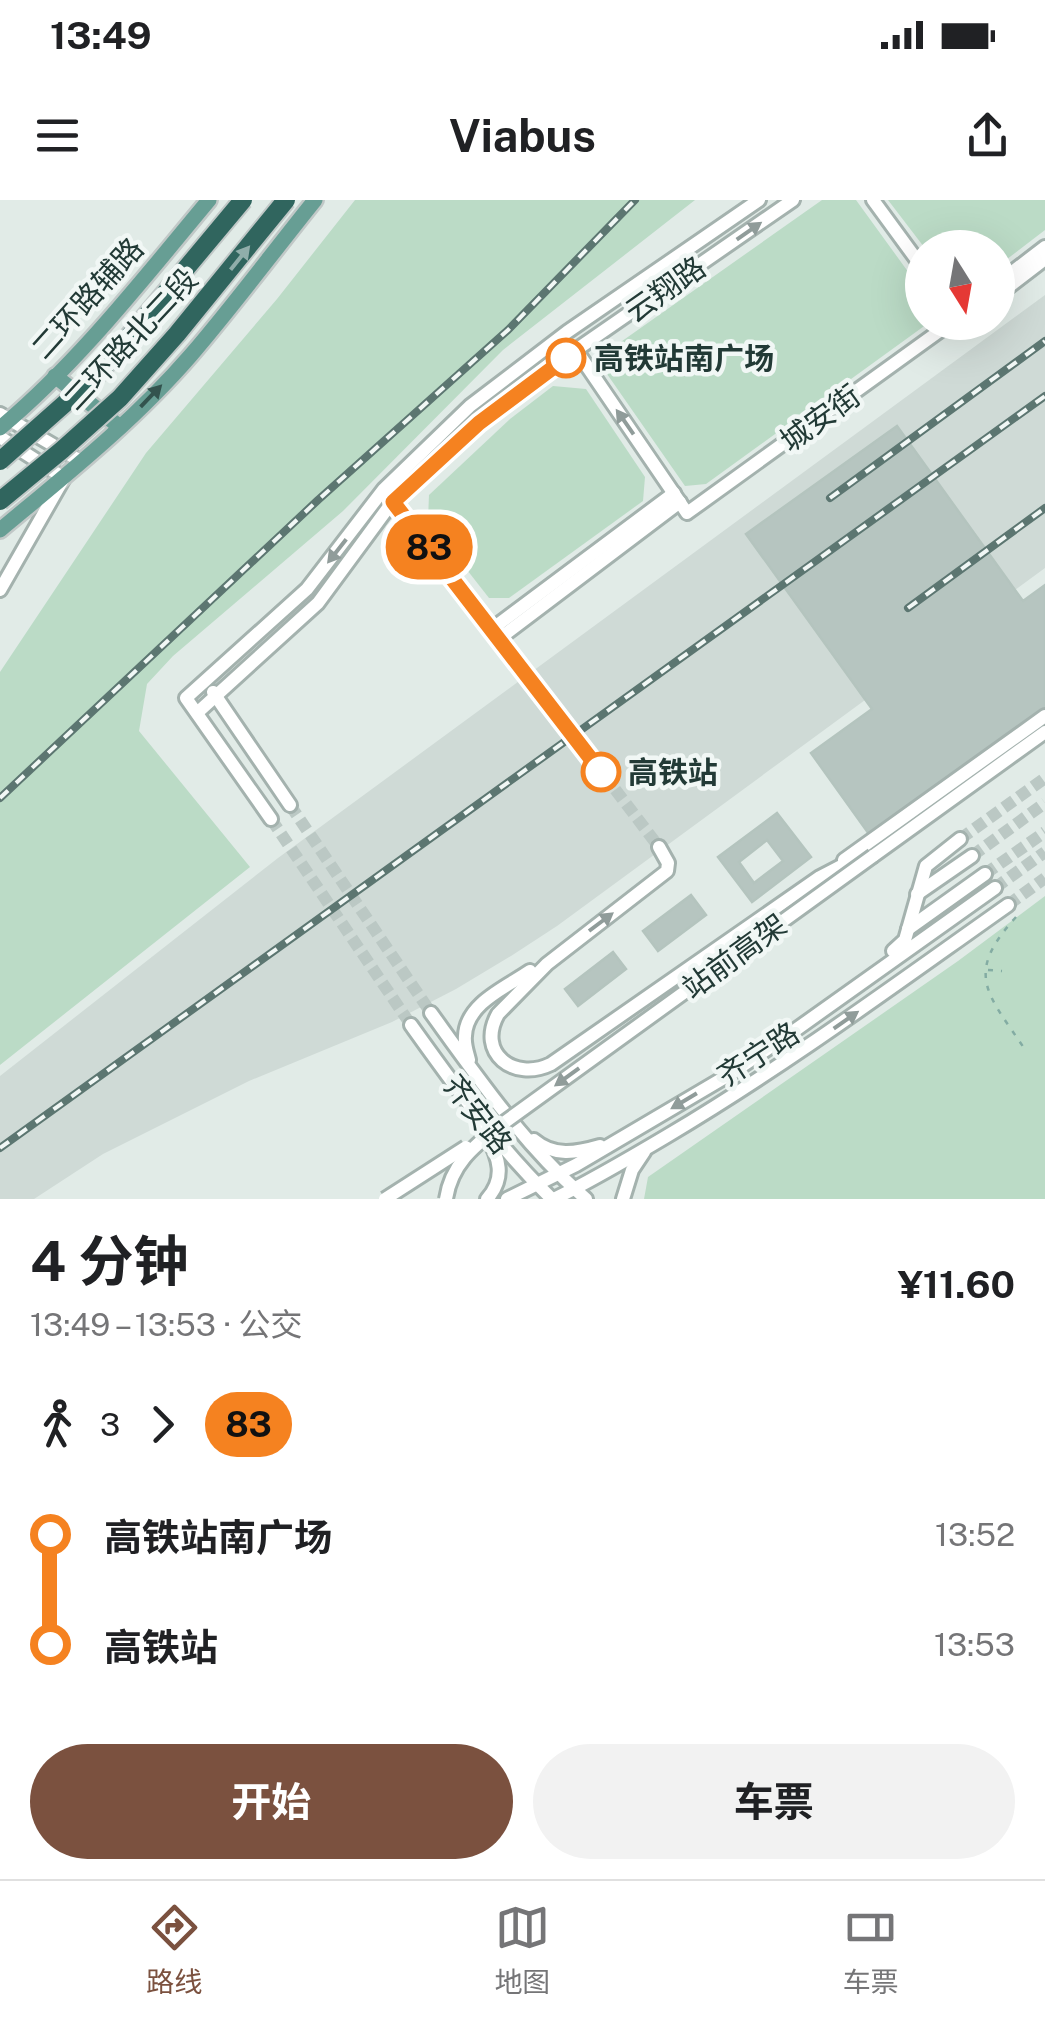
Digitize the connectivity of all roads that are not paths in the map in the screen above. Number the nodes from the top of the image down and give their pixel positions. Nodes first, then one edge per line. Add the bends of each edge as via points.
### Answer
1 (209, 200) edge
2 (243, 200) edge
3 (286, 200) edge
4 (314, 200) edge
5 (759, 200) edge
6 (793, 200) edge
7 (873, 200) edge
8 (905, 244) edge
9 (1045, 246) edge
10 (1045, 259) edge
11 (1015, 270) edge
12 (1015, 282) edge
13 (925, 340) edge
14 (576, 350) junction
15 (55, 376) junction
16 (3, 421) edge
17 (120, 427) junction
18 (0, 436) edge
19 (0, 461) edge
20 (82, 462) junction
21 (64, 478) junction
22 (0, 501) edge
23 (393, 502) junction
24 (681, 503) junction
25 (2, 525) edge
26 (0, 590) edge
27 (496, 634) junction
28 (528, 675) tunnel mouth
29 (204, 681) junction
30 (215, 696) junction
31 (197, 712) junction
32 (1045, 716) edge
33 (1045, 732) edge
34 (290, 806) tunnel mouth
35 (271, 819) tunnel mouth
36 (889, 828) junction
37 (960, 838) tunnel mouth
38 (659, 847) dead end
39 (873, 856) junction
40 (972, 856) tunnel mouth
41 (986, 874) tunnel mouth
42 (820, 877) junction
43 (995, 888) tunnel mouth
44 (917, 894) junction
45 (1008, 904) tunnel mouth
46 (908, 930) junction
47 (570, 946) junction
48 (432, 1013) tunnel mouth
49 (411, 1025) tunnel mouth
50 (470, 1067) junction
51 (727, 1076) junction
52 (474, 1110) junction
53 (516, 1124) junction
54 (498, 1127) junction
55 (617, 1141) junction
56 (650, 1146) junction
57 (558, 1174) junction
58 (536, 1184) junction
59 (575, 1189) junction
60 (384, 1199) edge
61 (446, 1199) edge
62 (487, 1199) edge
63 (507, 1199) edge
64 (553, 1199) edge
65 (586, 1199) edge
66 (624, 1199) edge

1 - 15 main road, 二环路辅路
2 - 19 highway, 二环路北二段, bridge via 97,376
22 -> 3 highway, 二环路北二段, bridge via 120,398
17 -> 4 main road via 190,356
5 -> 29 street, 云翔路 via 470,406 384,488 308,589
14 -> 6 street, 云翔路
7 - 8 street
9 - 11 street
10 - 12 street
13 - 24 street, 城安街
14 - 23 street, 云翔路 via 479,423
24 -> 14 street
15 - 16 main road, 二环路辅路
15 - 17 main road
16 - 20 street
17 - 20 main road
18 - 21 street
20 - 21 main road
21 - 25 main road
21 - 26 street
23 - 27 street
23 - 30 street, 云翔路 via 318,602
24 - 27 street, 城安街
27 - 28 street
29 - 30 street
29 - 31 street, 云翔路 via 186,698
30 - 31 street, 云翔路
30 - 34 street
31 - 35 street
32 - 36 street
33 - 39 street, 站前高架
36 - 39 street
36 - 42 street
37 - 44 street via 926,866
47 -> 38 street via 667,871
39 - 42 street
39 -> 54 street, 站前高架, bridge
40 - 44 street
41 - 46 street
42 - 47 street via 544,1068 504,1064 492,1039 498,1014
43 - 51 street, 齐宁路
44 - 46 street
56 -> 45 street, 齐宁路 via 792,1058
46 - 51 street via 901,945
47 - 50 street via 476,1009 464,1035
48 - 50 street
49 - 52 street, 齐安路
50 - 53 street
51 -> 55 street, 齐宁路
52 - 58 street, 齐安路
52 - 62 street via 500,1167
53 - 55 street via 556,1152
53 - 57 street
54 - 60 street, bridge
54 - 61 street, 站前高架, bridge via 463,1158
55 - 57 street, 齐宁路
56 - 59 street, 齐宁路
56 - 66 street via 632,1170
57 - 58 street, 齐宁路
57 - 59 street
58 - 63 street, 齐宁路
58 - 64 street, 齐安路
59 - 64 street, 齐宁路
59 - 65 street

